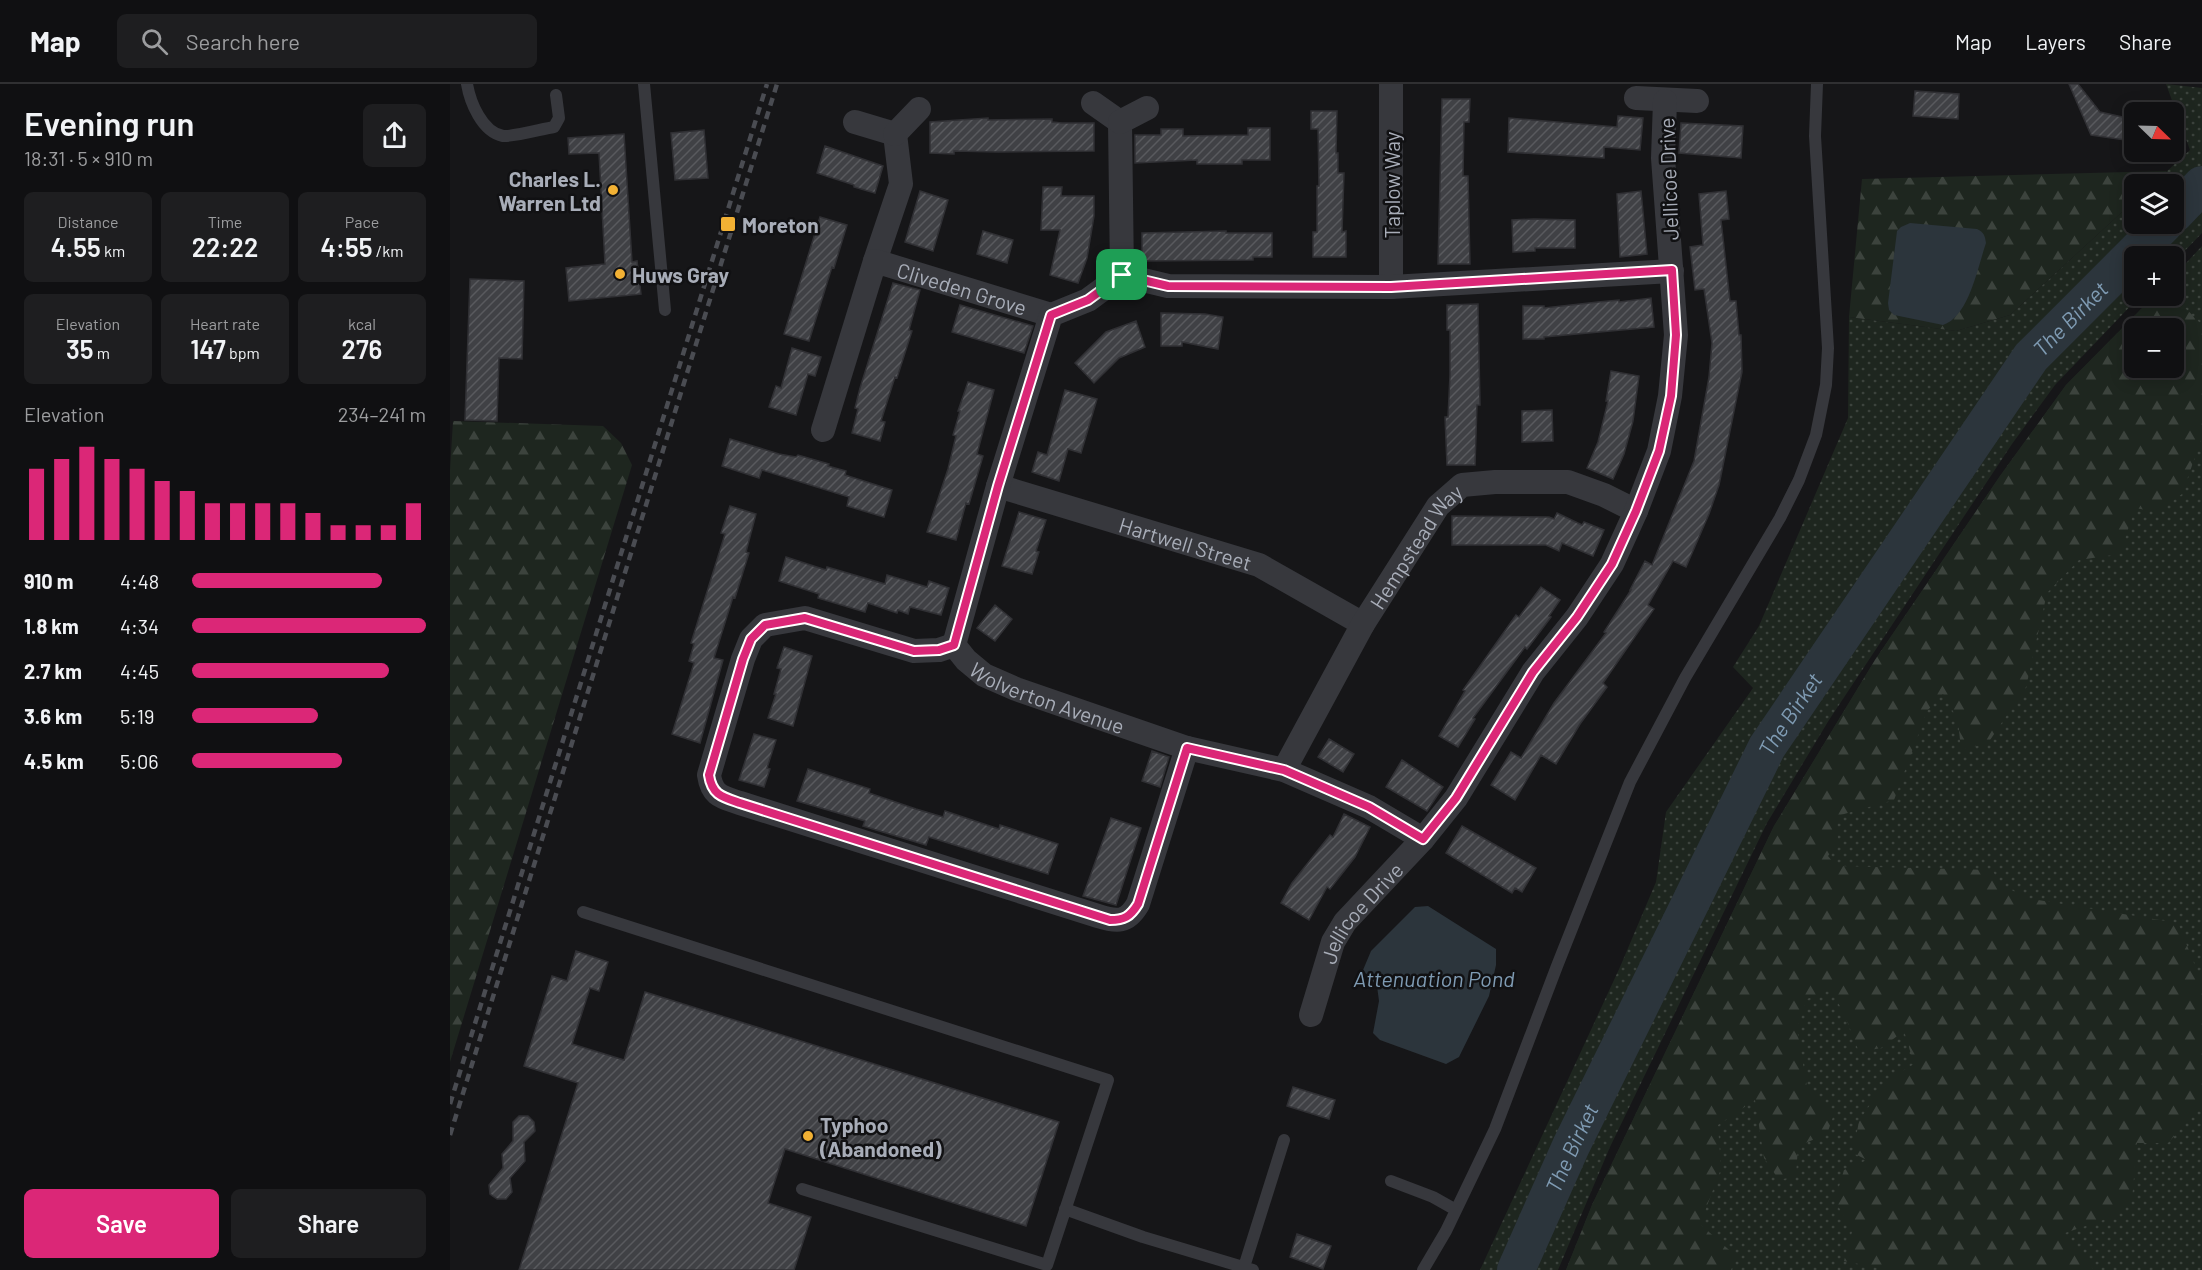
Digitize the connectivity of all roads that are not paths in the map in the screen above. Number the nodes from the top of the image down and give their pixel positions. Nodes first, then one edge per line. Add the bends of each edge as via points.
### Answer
1 (467, 84) edge
2 (644, 84) edge
3 (1391, 84) edge
4 (1817, 84) edge
5 (556, 94) dead end
6 (1636, 98) dead end
7 (1665, 101) junction
8 (1697, 101) dead end
9 (1093, 103) dead end
10 (1147, 108) dead end
11 (919, 109) dead end
12 (855, 122) dead end
13 (1120, 122) junction
14 (895, 134) junction
15 (875, 261) junction
16 (1672, 270) junction
17 (1122, 275) junction
18 (1391, 287) junction
19 (665, 310) dead end
20 (1051, 315) junction
21 (823, 430) dead end
22 (998, 486) junction
23 (1636, 511) junction
24 (1363, 624) junction
25 (954, 645) junction
26 (1187, 748) junction
27 (1284, 770) junction
28 (1423, 839) junction
29 (583, 912) dead end
30 (1311, 1014) dead end
31 (1284, 1140) dead end
32 (1391, 1181) dead end
33 (802, 1189) dead end
34 (1065, 1209) junction
35 (1456, 1210) junction
36 (1046, 1268) edge
37 (1249, 1269) edge
38 (1423, 1270) edge

1 - 5 lane via 477,115 493,132 504,136 554,128 559,118
2 - 19 lane
3 - 18 street, Taplow Way
4 - 35 lane via 1815,136 1828,348 1826,385 1816,435 1790,500 1690,669 1630,782 1495,1129
6 - 7 street
7 - 8 street
7 - 16 street, Jellicoe Drive via 1663,158
9 - 13 street
10 - 13 street
11 - 14 street
12 - 14 street
13 - 17 street
14 - 15 street, Cliveden Grove via 901,184
15 - 20 street, Cliveden Grove
15 - 21 street, Cliveden Grove
16 - 18 street
16 - 23 street, Jellicoe Drive via 1676,335 1671,396 1659,451
17 - 18 street via 1168,286
17 - 20 street via 1088,300
20 - 22 street
22 - 24 street, Hartwell Street via 1259,565
22 - 25 street
23 - 24 street, Hempstead Way via 1568,482 1462,484 1438,506
23 - 28 street, Jellicoe Drive via 1612,564 1577,617 1533,672 1456,798
24 - 27 street, Hempstead Way
25 - 26 street, Wolverton Avenue via 984,675
25 - 26 street, Wolverton Avenue via 914,651 805,618 765,625 751,639 743,659 709,775 710,785 721,796 740,803 1110,920 1121,920 1131,915 1138,904
26 - 27 street, Wolverton Avenue
27 - 28 street, Wolverton Avenue via 1369,807
28 - 30 street, Jellicoe Drive via 1345,922 1333,942
29 - 34 lane via 1108,1080
31 - 37 lane
32 - 35 lane
33 - 36 lane
34 - 36 lane
34 - 37 lane
35 - 38 lane

